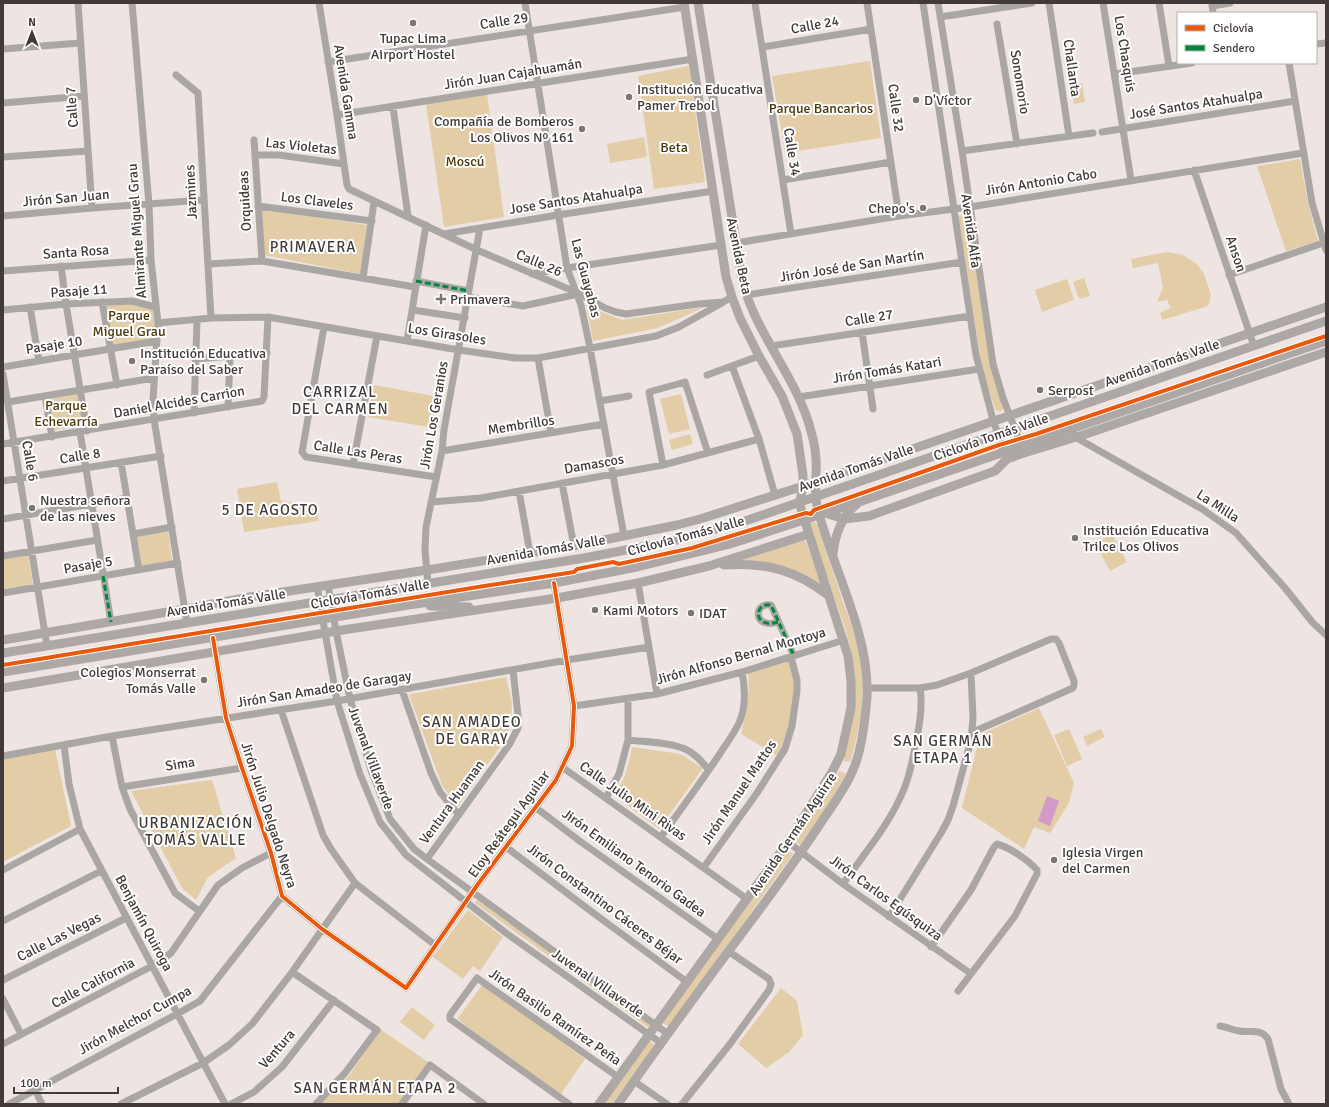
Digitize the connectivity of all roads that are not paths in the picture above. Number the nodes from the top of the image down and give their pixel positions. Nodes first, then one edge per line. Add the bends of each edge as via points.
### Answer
1 (78, 3) edge
2 (132, 3) edge
3 (319, 3) edge
4 (525, 3) edge
5 (698, 3) edge
6 (756, 3) edge
7 (867, 3) edge
8 (923, 3) edge
9 (938, 3) edge
10 (1032, 3) edge
11 (1049, 3) edge
12 (1103, 3) edge
13 (1159, 3) edge
14 (1230, 3) edge
15 (685, 5) edge
16 (1213, 7) edge
17 (940, 17) junction
18 (997, 24) dead end
19 (871, 29) junction
20 (529, 31) junction
21 (80, 43) junction
22 (763, 47) junction
23 (3, 49) edge
24 (692, 59) junction
25 (328, 62) junction
26 (1184, 64) edge
27 (1288, 64) edge
28 (1169, 66) junction
29 (1115, 74) junction
30 (176, 75) dead end
31 (537, 84) junction
32 (84, 96) junction
33 (1295, 101) junction
34 (3, 103) edge
35 (392, 107) junction
36 (337, 115) junction
37 (716, 118) junction
38 (702, 121) junction
39 (1123, 128) junction
40 (1102, 132) dead end
41 (1093, 133) dead end
42 (1069, 136) junction
43 (254, 140) dead end
44 (1017, 144) junction
45 (88, 151) junction
46 (962, 152) junction
47 (1303, 153) junction
48 (255, 155) junction
49 (3, 157) edge
50 (891, 162) junction
51 (344, 164) junction
52 (1194, 170) junction
53 (783, 180) junction
54 (1131, 180) junction
55 (347, 185) joint
56 (713, 191) junction
57 (204, 200) junction
58 (374, 202) junction
59 (149, 204) junction
60 (258, 206) junction
61 (970, 207) junction
62 (92, 208) junction
63 (955, 209) junction
64 (558, 215) junction
65 (3, 216) edge
66 (408, 216) junction
67 (899, 216) junction
68 (372, 221) junction
69 (426, 225) junction
70 (480, 228) junction
71 (444, 234) junction
72 (791, 234) junction
73 (736, 242) junction
74 (720, 245) junction
75 (1325, 245) edge
76 (477, 250) junction
77 (151, 260) junction
78 (262, 261) junction
79 (962, 262) junction
80 (209, 264) junction
81 (61, 266) junction
82 (567, 268) junction
83 (3, 271) edge
84 (532, 274) junction
85 (1229, 275) junction
86 (363, 278) junction
87 (416, 284) junction
88 (468, 294) junction
89 (578, 294) junction
90 (746, 295) junction
91 (732, 297) junction
92 (102, 302) junction
93 (724, 302) junction
94 (66, 304) junction
95 (30, 307) junction
96 (155, 307) junction
97 (1326, 308) edge
98 (3, 310) edge
99 (412, 310) junction
100 (970, 316) junction
101 (268, 317) junction
102 (212, 318) junction
103 (465, 318) junction
104 (197, 320) junction
105 (1326, 322) edge
106 (158, 323) junction
107 (324, 326) junction
108 (862, 332) junction
109 (1250, 334) junction
110 (377, 336) junction
111 (156, 341) junction
112 (407, 341) junction
113 (1326, 341) edge
114 (771, 346) junction
115 (1254, 346) junction
116 (590, 348) junction
117 (110, 349) junction
118 (459, 350) junction
119 (1326, 352) edge
120 (267, 353) junction
121 (74, 354) junction
122 (1232, 354) junction
123 (759, 356) junction
124 (230, 357) junction
125 (538, 358) junction
126 (195, 359) junction
127 (39, 360) junction
128 (732, 366) junction
129 (3, 367) edge
130 (979, 369) junction
131 (1238, 371) junction
132 (3, 374) edge
133 (1173, 374) junction
134 (707, 375) dead end
135 (154, 378) junction
136 (1241, 381) junction
137 (116, 385) junction
138 (870, 385) junction
139 (80, 390) junction
140 (1179, 391) junction
141 (44, 396) junction
142 (629, 396) dead end
143 (799, 397) junction
144 (600, 401) junction
145 (8, 402) junction
146 (228, 407) junction
147 (873, 409) dead end
148 (194, 413) junction
149 (1010, 415) junction
150 (154, 419) junction
151 (993, 420) junction
152 (604, 424) junction
153 (1015, 429) junction
154 (83, 432) junction
155 (551, 433) junction
156 (1073, 433) junction
157 (998, 435) junction
158 (52, 437) junction
159 (759, 439) junction
160 (13, 443) junction
161 (3, 444) edge
162 (1022, 449) junction
163 (442, 451) junction
164 (708, 453) junction
165 (1006, 455) junction
166 (161, 456) junction
167 (122, 462) junction
168 (353, 464) junction
169 (664, 465) junction
170 (85, 468) junction
171 (612, 474) junction
172 (940, 475) junction
173 (436, 477) junction
174 (20, 479) junction
175 (3, 481) edge
176 (816, 482) junction
177 (562, 483) junction
178 (803, 486) junction
179 (946, 489) junction
180 (519, 491) junction
181 (775, 495) junction
182 (815, 496) junction
183 (127, 498) junction
184 (800, 501) junction
185 (431, 502) junction
186 (859, 502) junction
187 (91, 504) junction
188 (822, 514) junction
189 (26, 515) junction
190 (3, 519) edge
191 (844, 519) junction
192 (804, 520) junction
193 (172, 527) junction
194 (133, 534) junction
195 (809, 534) junction
196 (624, 536) junction
197 (97, 540) junction
198 (574, 546) junction
199 (31, 551) junction
200 (530, 553) junction
201 (832, 555) junction
202 (3, 556) edge
203 (178, 563) junction
204 (709, 566) junction
205 (139, 570) junction
206 (427, 570) junction
207 (103, 576) junction
208 (554, 583) junction
209 (638, 583) junction
210 (328, 584) junction
211 (428, 584) junction
212 (318, 586) junction
213 (37, 587) junction
214 (3, 593) edge
215 (829, 596) junction
216 (250, 597) junction
217 (557, 598) junction
218 (331, 600) junction
219 (320, 602) junction
220 (402, 606) junction
221 (496, 607) junction
222 (185, 610) junction
223 (253, 612) junction
224 (334, 617) junction
225 (323, 619) junction
226 (111, 622) junction
227 (778, 622) dead end
228 (187, 623) junction
229 (264, 629) junction
230 (336, 631) junction
231 (45, 632) junction
232 (326, 633) junction
233 (1326, 635) edge
234 (213, 638) junction
235 (3, 640) edge
236 (284, 640) junction
237 (844, 640) junction
238 (47, 646) junction
239 (649, 647) junction
240 (215, 652) junction
241 (3, 653) edge
242 (792, 657) junction
243 (567, 660) junction
244 (514, 670) junction
245 (3, 672) edge
246 (742, 672) junction
247 (971, 673) junction
248 (3, 688) edge
249 (867, 688) junction
250 (920, 688) junction
251 (402, 690) junction
252 (657, 694) junction
253 (350, 699) junction
254 (628, 699) junction
255 (338, 701) junction
256 (574, 706) junction
257 (280, 710) junction
258 (226, 718) junction
259 (973, 732) junction
260 (112, 736) junction
261 (628, 740) junction
262 (64, 745) junction
263 (5, 755) edge
264 (837, 763) junction
265 (562, 767) junction
266 (242, 768) junction
267 (709, 770) junction
268 (853, 770) junction
269 (122, 787) junction
270 (606, 798) junction
271 (535, 807) junction
272 (459, 815) junction
273 (80, 829) junction
274 (661, 837) junction
275 (788, 842) junction
276 (506, 847) junction
277 (272, 853) junction
278 (801, 853) junction
279 (427, 859) junction
280 (704, 867) junction
281 (3, 870) edge
282 (102, 871) junction
283 (355, 883) junction
284 (843, 884) junction
285 (474, 892) junction
286 (282, 896) junction
287 (747, 899) junction
288 (466, 902) junction
289 (199, 911) junction
290 (889, 917) junction
291 (126, 918) junction
292 (3, 921) edge
293 (322, 929) junction
294 (718, 939) junction
295 (436, 945) junction
296 (931, 947) junction
297 (728, 951) junction
298 (152, 966) junction
299 (292, 972) junction
300 (970, 973) junction
301 (3, 980) edge
302 (687, 982) junction
303 (406, 988) joint
304 (958, 991) dead end
305 (3, 999) edge
306 (334, 1000) junction
307 (177, 1014) junction
308 (656, 1025) junction
309 (1220, 1026) dead end
310 (21, 1034) junction
311 (648, 1034) junction
312 (668, 1034) junction
313 (661, 1043) junction
314 (3, 1044) edge
315 (203, 1063) junction
316 (618, 1077) junction
317 (634, 1081) junction
318 (35, 1090) junction
319 (9, 1104) edge
320 (42, 1104) edge
321 (121, 1104) edge
322 (225, 1104) edge
323 (231, 1104) edge
324 (316, 1104) edge
325 (402, 1104) edge
326 (484, 1104) edge
327 (569, 1104) edge
328 (599, 1104) edge
329 (618, 1104) edge
330 (667, 1104) edge
331 (682, 1104) edge
332 (1289, 1104) edge

1 - 21 street, Calle 7
2 - 59 street, Almirante Miguel Grau
3 - 25 street, Avenida Gamma
4 - 20 street, Las Guayabas
5 - 37 main road, Avenida Beta
6 - 22 street, Calle 34
7 - 19 street, Calle 32
8 - 63 street, Avenida Alfa
9 - 17 street, Avenida Alfa
10 - 17 street
11 - 42 street, Challanta
12 - 29 street, Los Chasquis
13 - 28 street
14 - 16 street
15 - 20 street, Calle 29
15 - 24 main road, Avenida Beta
17 - 46 street, Avenida Alfa
18 - 44 street, Sonomorio
19 - 22 street, Calle 24
19 - 50 street, Calle 32
20 - 25 street, Calle 29
20 - 31 street, Las Guayabas
21 - 23 street
21 - 32 street, Calle 7
22 - 53 street, Calle 34
24 - 31 street, Jirón Juan Cajahuamán
24 - 38 main road, Avenida Beta
25 - 36 street, Avenida Gamma
26 - 28 street
27 - 33 street
28 - 29 street
29 - 39 street, Los Chasquis
30 - 57 street, Jazmines via 198,92
31 - 35 street, Jirón Juan Cajahuamán
31 - 64 street, Las Guayabas
32 - 34 street
32 - 45 street, Calle 7
33 - 39 street, José Santos Atahualpa
33 - 47 street
35 - 36 street, Jirón Juan Cajahuamán
35 - 66 street
36 - 51 street, Avenida Gamma
37 - 38 main road
37 - 73 main road, Avenida Beta
38 - 56 main road, Avenida Beta
39 - 40 street, José Santos Atahualpa
39 - 54 street, Los Chasquis
41 - 42 street
42 - 44 street
43 - 48 street, Orquideas
44 - 46 street
45 - 49 street
45 - 62 street, Calle 7
46 - 61 street, Avenida Alfa
47 - 52 street, Jirón Antonio Cabo
47 - 75 street via 1315,215
48 - 51 street, Las Violetas via 279,155
48 - 60 street, Orquideas
50 - 53 street
50 - 67 street, Calle 32
51 - 55 street, Avenida Gamma
52 - 54 street, Jirón Antonio Cabo
52 - 85 street, Anson
53 - 72 street, Calle 34
54 - 61 street, Jirón Antonio Cabo
55 - 58 street, Calle 26 via 349,189
56 - 64 street, Jose Santos Atahualpa
56 - 74 main road, Avenida Beta
57 - 59 street, Jirón San Juan
57 - 80 street, Jazmines
58 - 66 street, Calle 26
58 - 68 street
59 - 62 street, Jirón San Juan
59 - 77 street, Almirante Miguel Grau
60 - 68 street, Los Claveles
60 - 78 street, Orquideas
61 - 63 street, Jirón Antonio Cabo
61 - 149 street, Avenida Alfa via 993,364
62 - 65 street, Jirón San Juan
63 - 67 street, Jirón Antonio Cabo
63 - 79 street, Avenida Alfa
64 - 70 street, Jose Santos Atahualpa
64 - 82 street, Las Guayabas
66 - 69 street, Calle 26
67 - 72 street, Jirón Antonio Cabo
68 - 86 street
69 - 71 street, Calle 26
69 - 87 street
70 - 71 street, Jose Santos Atahualpa
70 - 76 street, Jirón Los Geranios
71 - 76 street, Calle 26
72 - 73 street, Jirón Antonio Cabo
73 - 90 main road, Avenida Beta
74 - 82 street
74 - 91 main road, Avenida Beta
75 - 85 street
76 - 84 street, Calle 26
76 - 88 street, Jirón Los Geranios
77 - 81 street, Santa Rosa
77 - 96 street, Almirante Miguel Grau
78 - 80 street
78 - 86 street
79 - 90 street, Jirón José de San Martín
79 - 100 street, Avenida Alfa
80 - 102 street, Jazmines
81 - 83 street, Santa Rosa
81 - 94 street
82 - 84 street
82 - 89 street, Las Guayabas
84 - 89 street, Calle 26
85 - 109 street, Anson
86 - 87 street
87 - 88 street
87 - 99 street
88 - 89 street via 523,306
88 - 103 street, Jirón Los Geranios
89 - 93 street, Calle 26 via 605,308 626,314
89 - 116 street, Las Guayabas
90 - 114 main road, Avenida Beta
91 - 93 street, Calle 26
91 - 123 main road, Avenida Beta
92 - 94 street, Pasaje 11
92 - 96 street, Pasaje 11 via 132,301
92 - 117 street
93 - 116 street, Los Girasoles via 667,332
94 - 95 street, Pasaje 11
94 - 121 street
95 - 98 street, Pasaje 11
95 - 127 street
96 - 106 street, Almirante Miguel Grau
97 - 109 main road, Avenida Tomás Valle
99 - 103 street
99 - 112 street
100 - 108 street, Calle 27
100 - 130 street, Avenida Alfa
101 - 102 street, Los Girasoles
101 - 107 street, Los Girasoles
101 - 120 street
102 - 104 street, Los Girasoles
103 - 118 street, Jirón Los Geranios
104 - 106 street, Los Girasoles
104 - 126 street
105 - 115 main road, Avenida Tomás Valle
106 - 111 street, Almirante Miguel Grau
107 - 110 street, Los Girasoles
107 - 168 street, Calle Las Peras via 302,452 306,457
108 - 114 street, Calle 27
108 - 138 street
109 - 115 street, Anson
109 - 149 main road, Avenida Tomás Valle
110 - 112 street, Los Girasoles
110 - 168 street
111 - 117 street, Pasaje 10
111 - 135 street, Almirante Miguel Grau
112 - 118 street, Los Girasoles
113 - 131 main road
114 - 143 main road, Avenida Beta
115 - 122 main road, Avenida Tomás Valle
116 - 125 street, Los Girasoles
116 - 144 street, Las Guayabas
117 - 121 street, Pasaje 10
117 - 137 street
118 - 125 street, Los Girasoles via 515,358
118 - 163 street, Jirón Los Geranios
119 - 136 main road
120 - 124 street
120 - 146 street, Daniel Alcides Carrion via 264,400
121 - 127 street, Pasaje 10
121 - 139 street
122 - 131 main road
122 - 133 main road, Avenida Tomás Valle
123 - 128 street
123 - 178 main road, Avenida Beta via 782,396 797,434
124 - 126 street
124 - 146 street
125 - 155 street
126 - 148 street
127 - 129 street, Pasaje 10
128 - 134 street
128 - 159 street
130 - 138 street, Jirón Tomás Katari
130 - 151 street, Avenida Alfa
131 - 136 main road
131 - 140 main road
132 - 145 street, Calle 6
133 - 140 main road
133 - 153 main road, Avenida Tomás Valle
135 - 137 street
135 - 150 street, Almirante Miguel Grau
136 - 156 main road
137 - 139 street
138 - 143 street, Jirón Tomás Katari
138 - 147 street
139 - 141 street
139 - 154 street
140 - 156 main road
141 - 145 street
141 - 158 street
142 - 144 street
143 - 176 main road, Avenida Beta via 814,443
144 - 152 street, Las Guayabas
145 - 160 street, Calle 6
146 - 148 street, Daniel Alcides Carrion
148 - 150 street, Daniel Alcides Carrion
149 - 151 main road, Avenida Tomás Valle
149 - 153 street, Avenida Alfa
150 - 154 street, Daniel Alcides Carrion
150 - 166 street, Almirante Miguel Grau
151 - 157 street, Avenida Alfa
151 - 176 main road, Avenida Tomás Valle
152 - 155 street, Membrillos
152 - 171 street, Las Guayabas
153 - 157 main road, Avenida Tomás Valle
153 - 162 street, Avenida Alfa
154 - 158 street, Daniel Alcides Carrion
154 - 170 street
155 - 163 street, Membrillos
156 - 162 main road
156 - 233 street, La Milla via 1202,509 1236,533
157 - 165 street, Avenida Alfa
157 - 182 main road, Avenida Tomás Valle
158 - 160 street, Daniel Alcides Carrion
159 - 164 street, Damascos
159 - 181 street
160 - 161 street, Daniel Alcides Carrion
160 - 174 street, Calle 6
162 - 165 main road
163 - 173 street, Jirón Los Geranios
164 - 169 street, Damascos
164 - 169 street via 685,382 649,392
165 - 172 main road
165 - 179 main road via 995,471
166 - 167 street, Calle 8
166 - 193 street, Almirante Miguel Grau
167 - 170 street, Calle 8
167 - 183 street
168 - 173 street, Calle Las Peras
169 - 171 street, Damascos
170 - 174 street, Calle 8
170 - 187 street
171 - 177 street, Damascos
171 - 196 street, Las Guayabas
172 - 179 main road
172 - 186 main road
173 - 185 street, Jirón Los Geranios
174 - 175 street, Calle 8
174 - 189 street, Calle 6
176 - 178 main road, Avenida Tomás Valle
176 - 182 main road, Avenida Beta
177 - 180 street, Damascos
177 - 198 street
178 - 181 main road, Avenida Tomás Valle
178 - 184 main road, Avenida Beta
179 - 191 main road via 869,516
180 - 185 street, Damascos
180 - 200 street
181 - 196 main road, Avenida Tomás Valle via 700,519
182 - 184 main road, Avenida Tomás Valle
182 - 188 main road, Avenida Germán Aguirre
183 - 187 street
183 - 194 street
184 - 192 main road, Avenida Germán Aguirre
184 - 211 main road, Avenida Tomás Valle via 745,521 673,541
185 - 206 street, Jirón Los Geranios via 425,540
186 - 188 main road
186 - 191 main road
187 - 189 street
187 - 197 street
188 - 191 main road
188 - 192 main road
188 - 201 main road, Avenida Germán Aguirre
189 - 190 street
189 - 199 street, Calle 6
191 - 201 main road via 836,536
192 - 195 main road, Avenida Germán Aguirre
192 - 208 main road via 730,544 637,567
193 - 194 street
193 - 203 street, Almirante Miguel Grau
194 - 205 street
195 - 204 main road
195 - 215 main road, Avenida Germán Aguirre
196 - 198 main road, Avenida Tomás Valle
197 - 199 street
197 - 207 street
198 - 200 main road, Avenida Tomás Valle
199 - 202 street
199 - 213 street, Calle 6
200 - 206 main road, Avenida Tomás Valle
201 - 249 main road, Avenida Germán Aguirre via 859,636
203 - 205 street, Pasaje 5
203 - 222 street, Almirante Miguel Grau
204 - 209 main road
204 - 215 main road via 761,565 787,571 815,584
205 - 207 street, Pasaje 5
206 - 210 main road, Avenida Tomás Valle
206 - 211 street, Jirón Los Geranios
207 - 213 street, Pasaje 5
207 - 226 street
208 - 217 street, Eloy Reátegui Aguilar
208 - 220 main road
209 - 217 main road
209 - 239 street
210 - 212 main road, Avenida Tomás Valle
210 - 218 street, Juvenal Villaverde
211 - 218 main road, Avenida Tomás Valle
212 - 216 main road, Avenida Tomás Valle
212 - 219 street, Juvenal Villaverde
213 - 214 street, Pasaje 5
213 - 231 street, Calle 6
215 - 237 main road, Avenida Germán Aguirre
216 - 222 main road, Avenida Tomás Valle
216 - 223 main road
217 - 221 main road
217 - 243 street, Eloy Reátegui Aguilar
218 - 219 main road, Avenida Tomás Valle
218 - 224 street, Juvenal Villaverde
219 - 223 main road, Avenida Tomás Valle
219 - 225 street, Juvenal Villaverde
220 - 221 main road
220 - 224 main road
221 - 230 main road
222 - 226 main road, Avenida Tomás Valle
222 - 228 street, Almirante Miguel Grau
223 - 228 main road, Avenida Tomás Valle
224 - 225 main road
224 - 230 street, Juvenal Villaverde
225 - 229 main road
225 - 232 street, Juvenal Villaverde
226 - 231 main road, Avenida Tomás Valle
227 - 242 street, Jirón Manuel Mattos
228 - 238 main road, Avenida Tomás Valle
229 - 234 main road
229 - 236 main road
230 - 232 main road
230 - 253 street, Juvenal Villaverde
231 - 235 main road, Avenida Tomás Valle
231 - 238 street, Calle 6
232 - 236 main road
232 - 255 street, Juvenal Villaverde
234 - 240 street, Jirón Julio Delgado Neyra
234 - 245 main road
236 - 240 main road
237 - 242 street, Jirón Alfonso Bernal Montoya
237 - 264 main road, Avenida Germán Aguirre via 850,669 851,708 842,754
238 - 241 main road, Avenida Tomás Valle
239 - 243 street, Jirón San Amadeo de Garagay
239 - 252 street
240 - 248 main road
240 - 258 street, Jirón Julio Delgado Neyra
242 - 246 street, Jirón Alfonso Bernal Montoya
242 - 280 street, Jirón Manuel Mattos via 797,691 792,726 785,749
243 - 244 street, Jirón San Amadeo de Garagay
243 - 256 street, Eloy Reátegui Aguilar
244 - 251 street, Jirón San Amadeo de Garagay
244 - 272 street, Ventura Huaman via 518,728 509,745
246 - 252 street, Jirón Alfonso Bernal Montoya
246 - 267 street via 745,689 742,716 736,730
247 - 250 street
247 - 259 street
247 - 259 street via 1056,639 1074,681 1073,688
249 - 250 street
249 - 268 main road, Avenida Germán Aguirre via 861,742
250 - 284 street via 922,699 918,732 904,789 872,845
251 - 253 street, Jirón San Amadeo de Garagay
251 - 272 street via 430,773 440,792
252 - 254 street, Jirón Alfonso Bernal Montoya
253 - 255 street, Jirón San Amadeo de Garagay
253 - 279 street, Juvenal Villaverde via 371,770 390,818 414,849
254 - 256 street, Jirón Alfonso Bernal Montoya
254 - 261 street
255 - 257 street, Jirón San Amadeo de Garagay
255 - 288 street, Juvenal Villaverde via 360,774 380,822 406,855
256 - 265 street, Eloy Reátegui Aguilar via 572,746
257 - 258 street, Jirón San Amadeo de Garagay
257 - 283 street via 323,834
258 - 260 street, Jirón San Amadeo de Garagay
258 - 266 street, Jirón Julio Delgado Neyra
259 - 290 street via 948,820
260 - 262 street, Jirón San Amadeo de Garagay
260 - 269 street
261 - 267 street via 686,749 700,759
261 - 270 street via 619,774
262 - 263 street, Jirón San Amadeo de Garagay
262 - 273 street, Benjamín Quiroga via 69,784
264 - 268 main road
264 - 275 main road, Avenida Germán Aguirre
265 - 270 street, Calle Julio Mini Rivas
265 - 271 street, Eloy Reátegui Aguilar via 556,780
266 - 269 street, Sima
266 - 277 street, Jirón Julio Delgado Neyra
267 - 274 street
268 - 278 main road, Avenida Germán Aguirre via 840,795
269 - 289 street via 130,809 175,893
270 - 274 street, Calle Julio Mini Rivas
271 - 276 street, Eloy Reátegui Aguilar
271 - 294 street, Jirón Emiliano Tenorio Gadea
272 - 279 street, Ventura Huaman
273 - 281 street
273 - 282 street, Benjamín Quiroga
274 - 280 street, Calle Julio Mini Rivas
275 - 278 street, Jirón Carlos Egúsquiza
275 - 287 main road, Avenida Germán Aguirre
276 - 285 street, Eloy Reátegui Aguilar
276 - 302 street, Jirón Constantino Cáceres Béjar
277 - 286 street, Jirón Julio Delgado Neyra
277 - 289 street, Calle California via 242,868 218,885
278 - 284 street, Jirón Carlos Egúsquiza
278 - 297 main road, Avenida Germán Aguirre
279 - 285 street, Juvenal Villaverde
280 - 287 street, Calle Julio Mini Rivas
282 - 291 street, Benjamín Quiroga
282 - 292 street
283 - 293 street
283 - 295 street
284 - 290 street, Jirón Carlos Egúsquiza
285 - 288 street, Eloy Reátegui Aguilar
285 - 308 street, Juvenal Villaverde
286 - 293 street, Jirón Julio Delgado Neyra
286 - 307 street, Jirón Melchor Cumpa via 200,1001
287 - 294 main road, Avenida Germán Aguirre
288 - 295 street, Eloy Reátegui Aguilar
288 - 311 street, Juvenal Villaverde
289 - 298 street, Calle California via 170,952
290 - 296 street, Jirón Carlos Egúsquiza
291 - 298 street, Benjamín Quiroga
291 - 301 street, Calle Las Vegas
293 - 299 street
293 - 303 street, Jirón Julio Delgado Neyra
294 - 302 main road, Avenida Germán Aguirre
295 - 303 street, Eloy Reátegui Aguilar
296 - 300 street, Jirón Carlos Egúsquiza
296 - 300 street via 971,890 994,847 998,844 1003,845 1014,852 1037,870 1037,874 1015,916
297 - 312 main road, Avenida Germán Aguirre
297 - 331 street via 769,979 771,984 730,1044
298 - 307 street, Benjamín Quiroga
298 - 310 street, Calle California
299 - 306 street
299 - 315 street via 252,1024 229,1045
300 - 304 street
302 - 308 main road, Avenida Germán Aguirre
305 - 310 street
306 - 323 street, Ventura via 282,1067 254,1092
306 - 324 street via 377,1030 345,1073
307 - 315 street, Benjamín Quiroga
307 - 318 street, Jirón Melchor Cumpa
308 - 311 main road, Avenida Germán Aguirre
308 - 312 street, Juvenal Villaverde
309 - 332 street via 1266,1035 1281,1089
310 - 314 street, Calle California
311 - 313 street, Juvenal Villaverde
311 - 316 main road, Avenida Germán Aguirre
312 - 313 main road, Avenida Germán Aguirre
313 - 317 main road, Avenida Germán Aguirre
315 - 321 street
315 - 322 street, Benjamín Quiroga
316 - 327 street, Jirón Basilio Ramírez Peña via 476,978 450,1019
316 - 328 main road, Avenida Germán Aguirre
317 - 329 main road, Avenida Germán Aguirre
317 - 330 street
318 - 319 street, Jirón Melchor Cumpa
318 - 320 street
325 - 326 street via 430,1065

